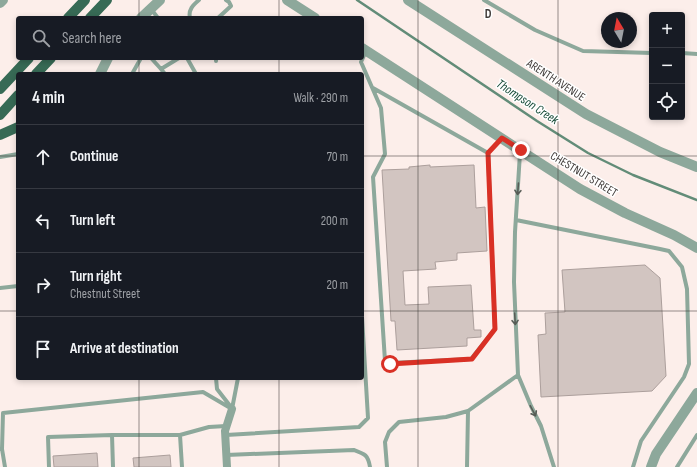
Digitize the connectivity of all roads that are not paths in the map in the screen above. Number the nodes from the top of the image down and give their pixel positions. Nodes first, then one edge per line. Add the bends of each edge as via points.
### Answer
1 (3, 0) edge
2 (85, 0) edge
3 (107, 0) edge
4 (160, 0) edge
5 (199, 0) edge
6 (226, 0) edge
7 (287, 0) edge
8 (408, 0) edge
9 (484, 0) edge
10 (0, 3) edge
11 (151, 9) junction
12 (70, 16) edge
13 (92, 16) edge
14 (142, 16) edge
15 (156, 16) edge
16 (190, 16) edge
17 (220, 16) edge
18 (312, 16) edge
19 (364, 50) edge
20 (649, 53) edge
21 (685, 53) edge
22 (697, 54) edge
23 (27, 60) edge
24 (107, 60) edge
25 (140, 60) edge
26 (153, 60) edge
27 (176, 60) edge
28 (188, 60) edge
29 (362, 60) edge
30 (46, 65) edge
31 (161, 69) junction
32 (38, 72) edge
33 (101, 72) edge
34 (133, 72) edge
35 (163, 72) edge
36 (195, 72) edge
37 (373, 88) junction
38 (0, 89) edge
39 (16, 97) edge
40 (0, 115) edge
41 (16, 128) edge
42 (0, 135) edge
43 (502, 138) junction
44 (521, 150) junction
45 (488, 153) junction
46 (16, 154) edge
47 (0, 156) edge
48 (697, 167) edge
49 (516, 220) junction
50 (697, 248) edge
51 (16, 286) edge
52 (0, 288) edge
53 (364, 351) edge
54 (518, 375) junction
55 (216, 380) edge
56 (238, 380) edge
57 (697, 393) edge
58 (232, 409) junction
59 (468, 411) junction
60 (226, 431) junction
61 (112, 435) junction
62 (180, 435) junction
63 (697, 435) edge
64 (1, 449) edge
65 (226, 456) junction
66 (4, 467) edge
67 (50, 467) edge
68 (113, 467) edge
69 (182, 467) edge
70 (227, 467) edge
71 (370, 467) edge
72 (387, 467) edge
73 (467, 467) edge
74 (554, 467) edge
75 (633, 467) edge
76 (651, 467) edge
77 (677, 467) edge

1 - 10 street
2 - 12 main road
3 - 13 main road
4 - 11 street
5 - 16 lane via 191,9
6 - 17 lane via 231,6
7 - 18 street
8 - 48 street, ARENTH AVENUE via 586,114 660,152
9 - 20 lane via 535,30 583,51
11 - 14 street
11 - 15 lane
19 - 43 street, CHESTNUT STREET
21 - 22 lane
23 - 38 main road
24 - 33 street
25 - 34 lane
26 - 31 lane
27 - 31 lane
28 - 36 lane
29 - 37 lane
30 - 32 main road
31 - 35 lane
37 - 45 lane
37 - 45 lane via 381,108 385,154 373,177 385,361 390,364 472,359 495,329
39 - 40 main road
41 - 42 main road
43 - 44 street, CHESTNUT STREET
43 - 45 lane
44 -> 49 lane
44 - 50 street, CHESTNUT STREET via 580,189
46 - 47 lane
49 -> 54 lane via 514,282
49 - 75 lane via 660,249 669,252 682,267 687,289 689,364 684,377 641,441
51 - 52 lane
53 - 60 lane via 368,418 359,427
54 - 59 lane
54 -> 74 lane via 541,426
55 - 58 lane via 217,388
56 - 58 lane
57 - 76 street via 656,454
58 - 60 street
58 - 64 lane via 203,392 3,413
59 - 72 lane via 446,418 399,422 389,432 385,442
59 - 73 lane
60 - 62 lane via 209,427
60 - 65 street
61 - 62 lane
61 - 67 lane via 48,437
61 - 68 lane
62 - 69 lane
63 - 77 lane
64 - 66 lane
65 - 70 street
65 - 71 lane via 354,450 364,453

